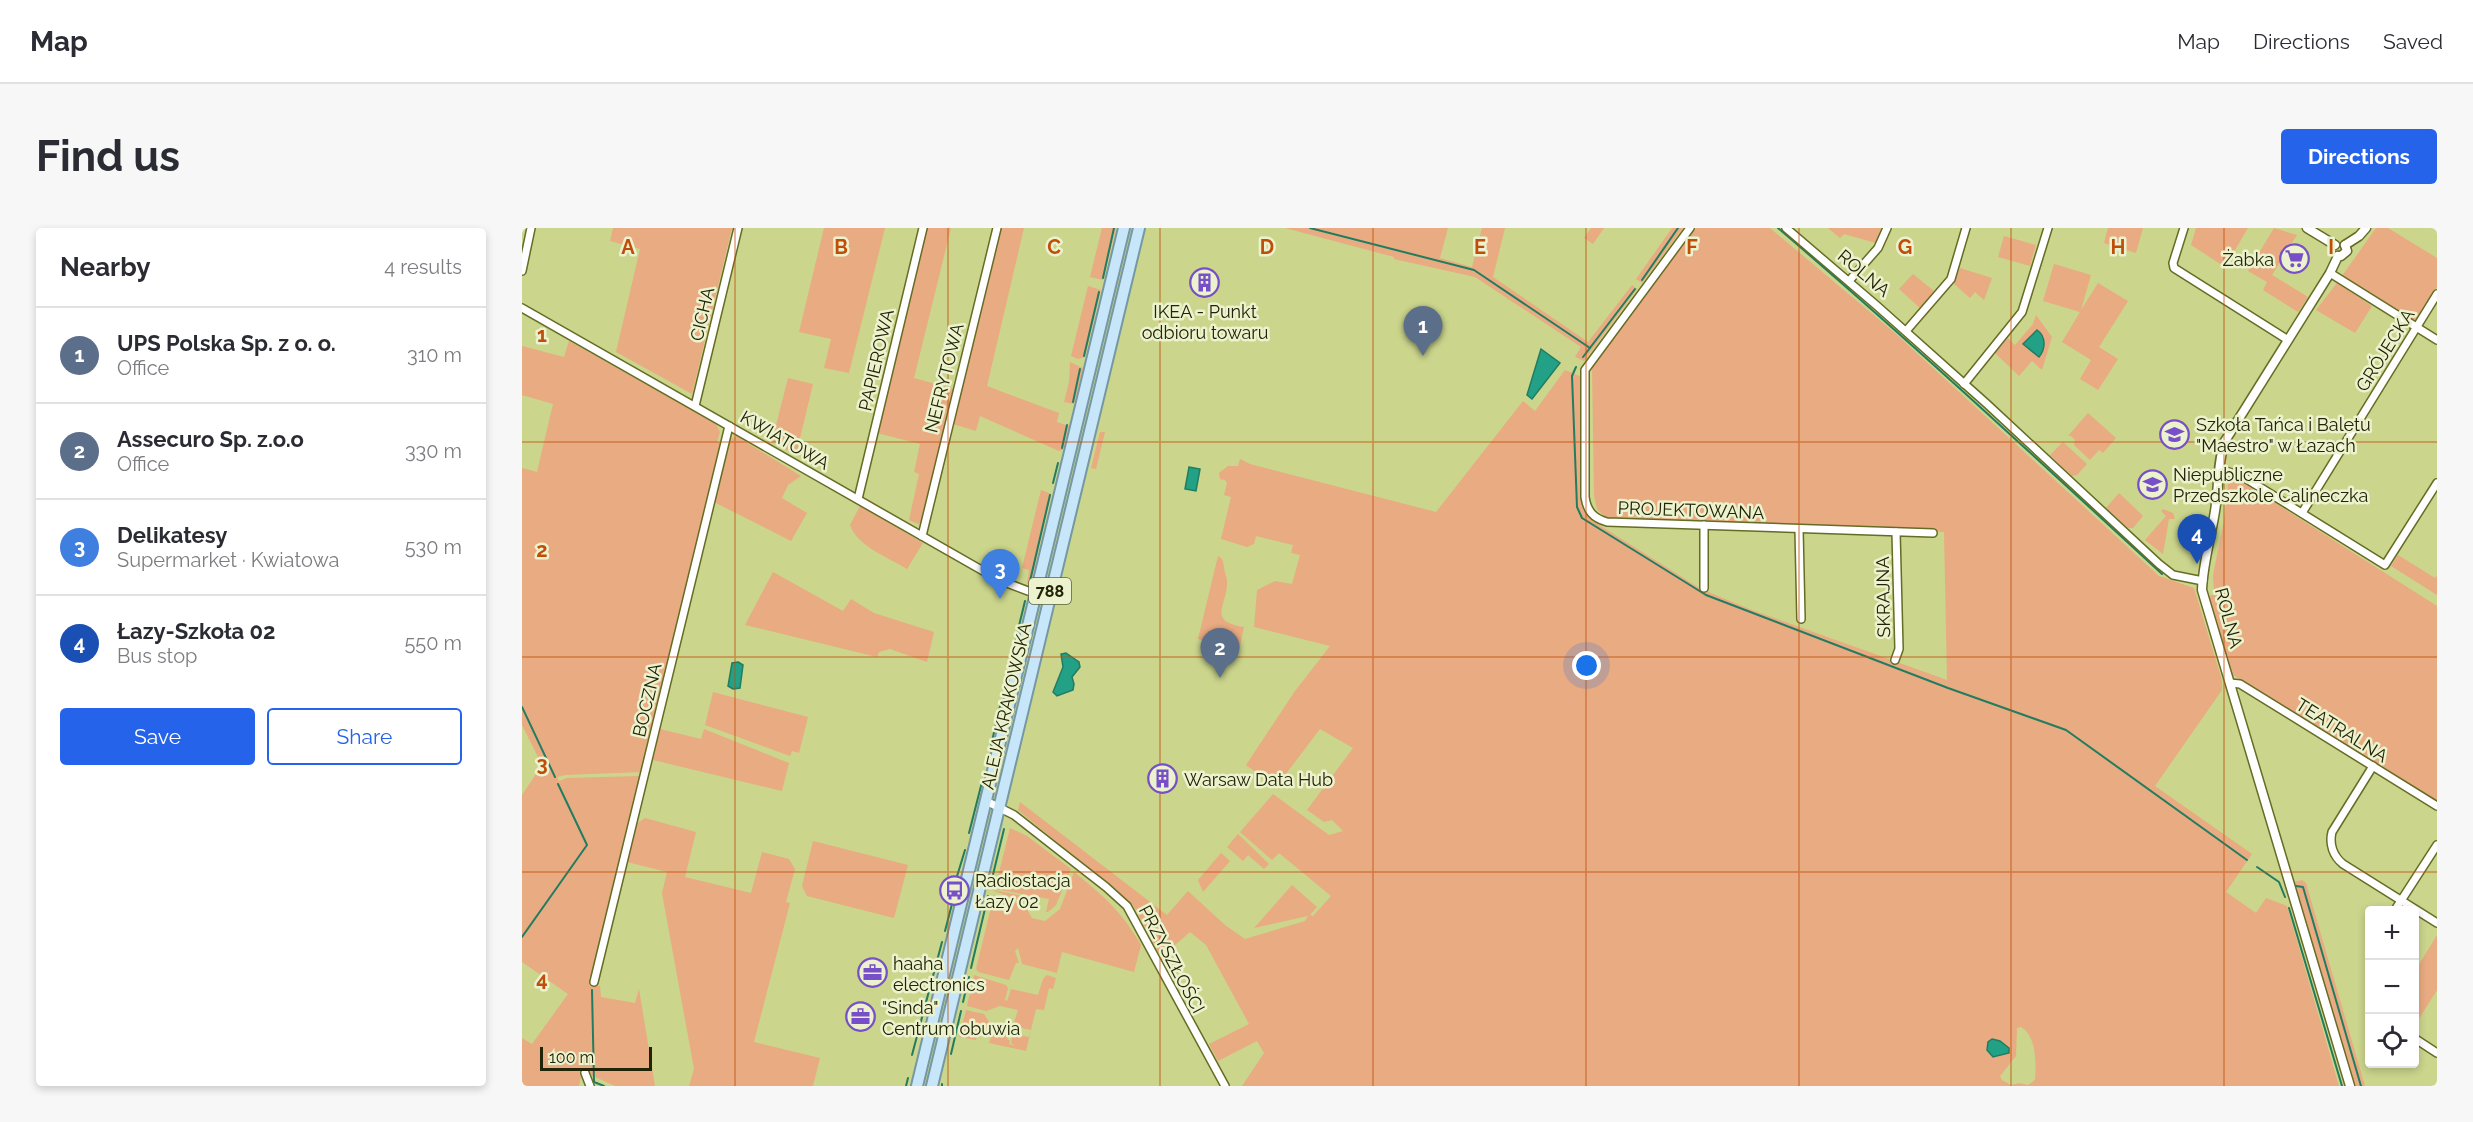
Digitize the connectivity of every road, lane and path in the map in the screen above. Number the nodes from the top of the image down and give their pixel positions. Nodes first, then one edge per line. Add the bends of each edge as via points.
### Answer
1 (531, 228) edge
2 (738, 228) edge
3 (923, 228) edge
4 (997, 228) edge
5 (1124, 228) edge
6 (1140, 228) edge
7 (1690, 228) edge
8 (1786, 228) edge
9 (1887, 228) edge
10 (1966, 228) edge
11 (2048, 228) edge
12 (2184, 228) edge
13 (2307, 228) edge
14 (2366, 228) edge
15 (1795, 231) edge
16 (2345, 244) junction
17 (2335, 245) junction
18 (2338, 256) junction
19 (522, 271) edge
20 (2330, 273) junction
21 (1849, 281) junction
22 (2437, 294) edge
23 (522, 308) edge
24 (2417, 327) junction
25 (1906, 331) junction
26 (2288, 340) junction
27 (2437, 340) edge
28 (1964, 384) junction
29 (695, 406) junction
30 (729, 426) junction
31 (2220, 469) junction
32 (2437, 483) edge
33 (858, 499) junction
34 (2302, 513) junction
35 (1704, 525) junction
36 (1799, 529) junction
37 (1896, 532) junction
38 (1933, 533) dead end
39 (922, 536) junction
40 (2202, 581) junction
41 (1704, 588) dead end
42 (1036, 594) junction
43 (1801, 619) dead end
44 (1896, 660) dead end
45 (2230, 683) junction
46 (2373, 766) junction
47 (986, 801) junction
48 (2437, 806) edge
49 (999, 807) junction
50 (2437, 845) edge
51 (2401, 901) junction
52 (2398, 906) edge
53 (2437, 923) edge
54 (594, 982) dead end
55 (2419, 1041) edge
56 (2437, 1053) edge
57 (585, 1073) dead end
58 (590, 1086) edge
59 (917, 1086) edge
60 (932, 1086) edge
61 (1225, 1086) edge
62 (2350, 1086) edge

1 - 19 street
2 - 29 street, CICHA
3 - 33 street, PAPIEROWA
4 - 39 street, NEFRYTOWA
5 - 42 main road, ALEJA KRAKOWSKA / 788
6 - 49 main road, ALEJA KRAKOWSKA / 788
7 - 35 street, PROJEKTOWANA via 1586,370 1585,497 1589,511 1607,522
8 - 15 street, ROLNA
9 - 21 street via 1878,248
10 - 25 street via 1951,279
11 - 28 street via 2022,312
12 - 26 street via 2174,268
13 - 17 street
14 - 16 street
15 - 21 street, ROLNA
16 - 17 street
16 - 18 street via 2347,251
17 - 18 street via 2333,251
18 - 20 street
20 - 24 street
20 - 26 street
21 - 25 street, ROLNA
22 - 24 street, GRÓJECKA
23 - 29 street, KWIATOWA
24 - 27 street
24 - 34 street, GRÓJECKA
25 - 28 street, ROLNA
26 - 31 street via 2227,436
28 - 40 street, ROLNA via 2165,570
29 - 30 street, KWIATOWA
30 - 33 street, KWIATOWA
30 - 54 street, BOCZNA
31 - 34 street via 2240,476
31 - 40 street
32 - 34 street via 2385,565
33 - 39 street, KWIATOWA
35 - 36 street, PROJEKTOWANA
35 - 41 street
36 - 37 street, PROJEKTOWANA
36 - 43 street
37 - 38 street, PROJEKTOWANA
37 - 44 street, SKRAJNA
39 - 42 street, KWIATOWA via 999,580
40 - 45 street, ROLNA via 2204,602
42 - 47 main road, ALEJA KRAKOWSKA / 788
45 - 46 street, TEATRALNA via 2240,684
45 - 62 street, ROLNA
46 - 48 street, TEATRALNA
46 - 51 street via 2332,832 2332,848 2343,864
47 - 49 street, PRZYSZŁOŚCI
47 - 59 main road, ALEJA KRAKOWSKA / 788
49 - 60 main road, ALEJA KRAKOWSKA / 788
49 - 61 street, PRZYSZŁOŚCI via 1127,906
50 - 51 street
51 - 52 street
51 - 53 street
55 - 56 street
57 - 58 street

